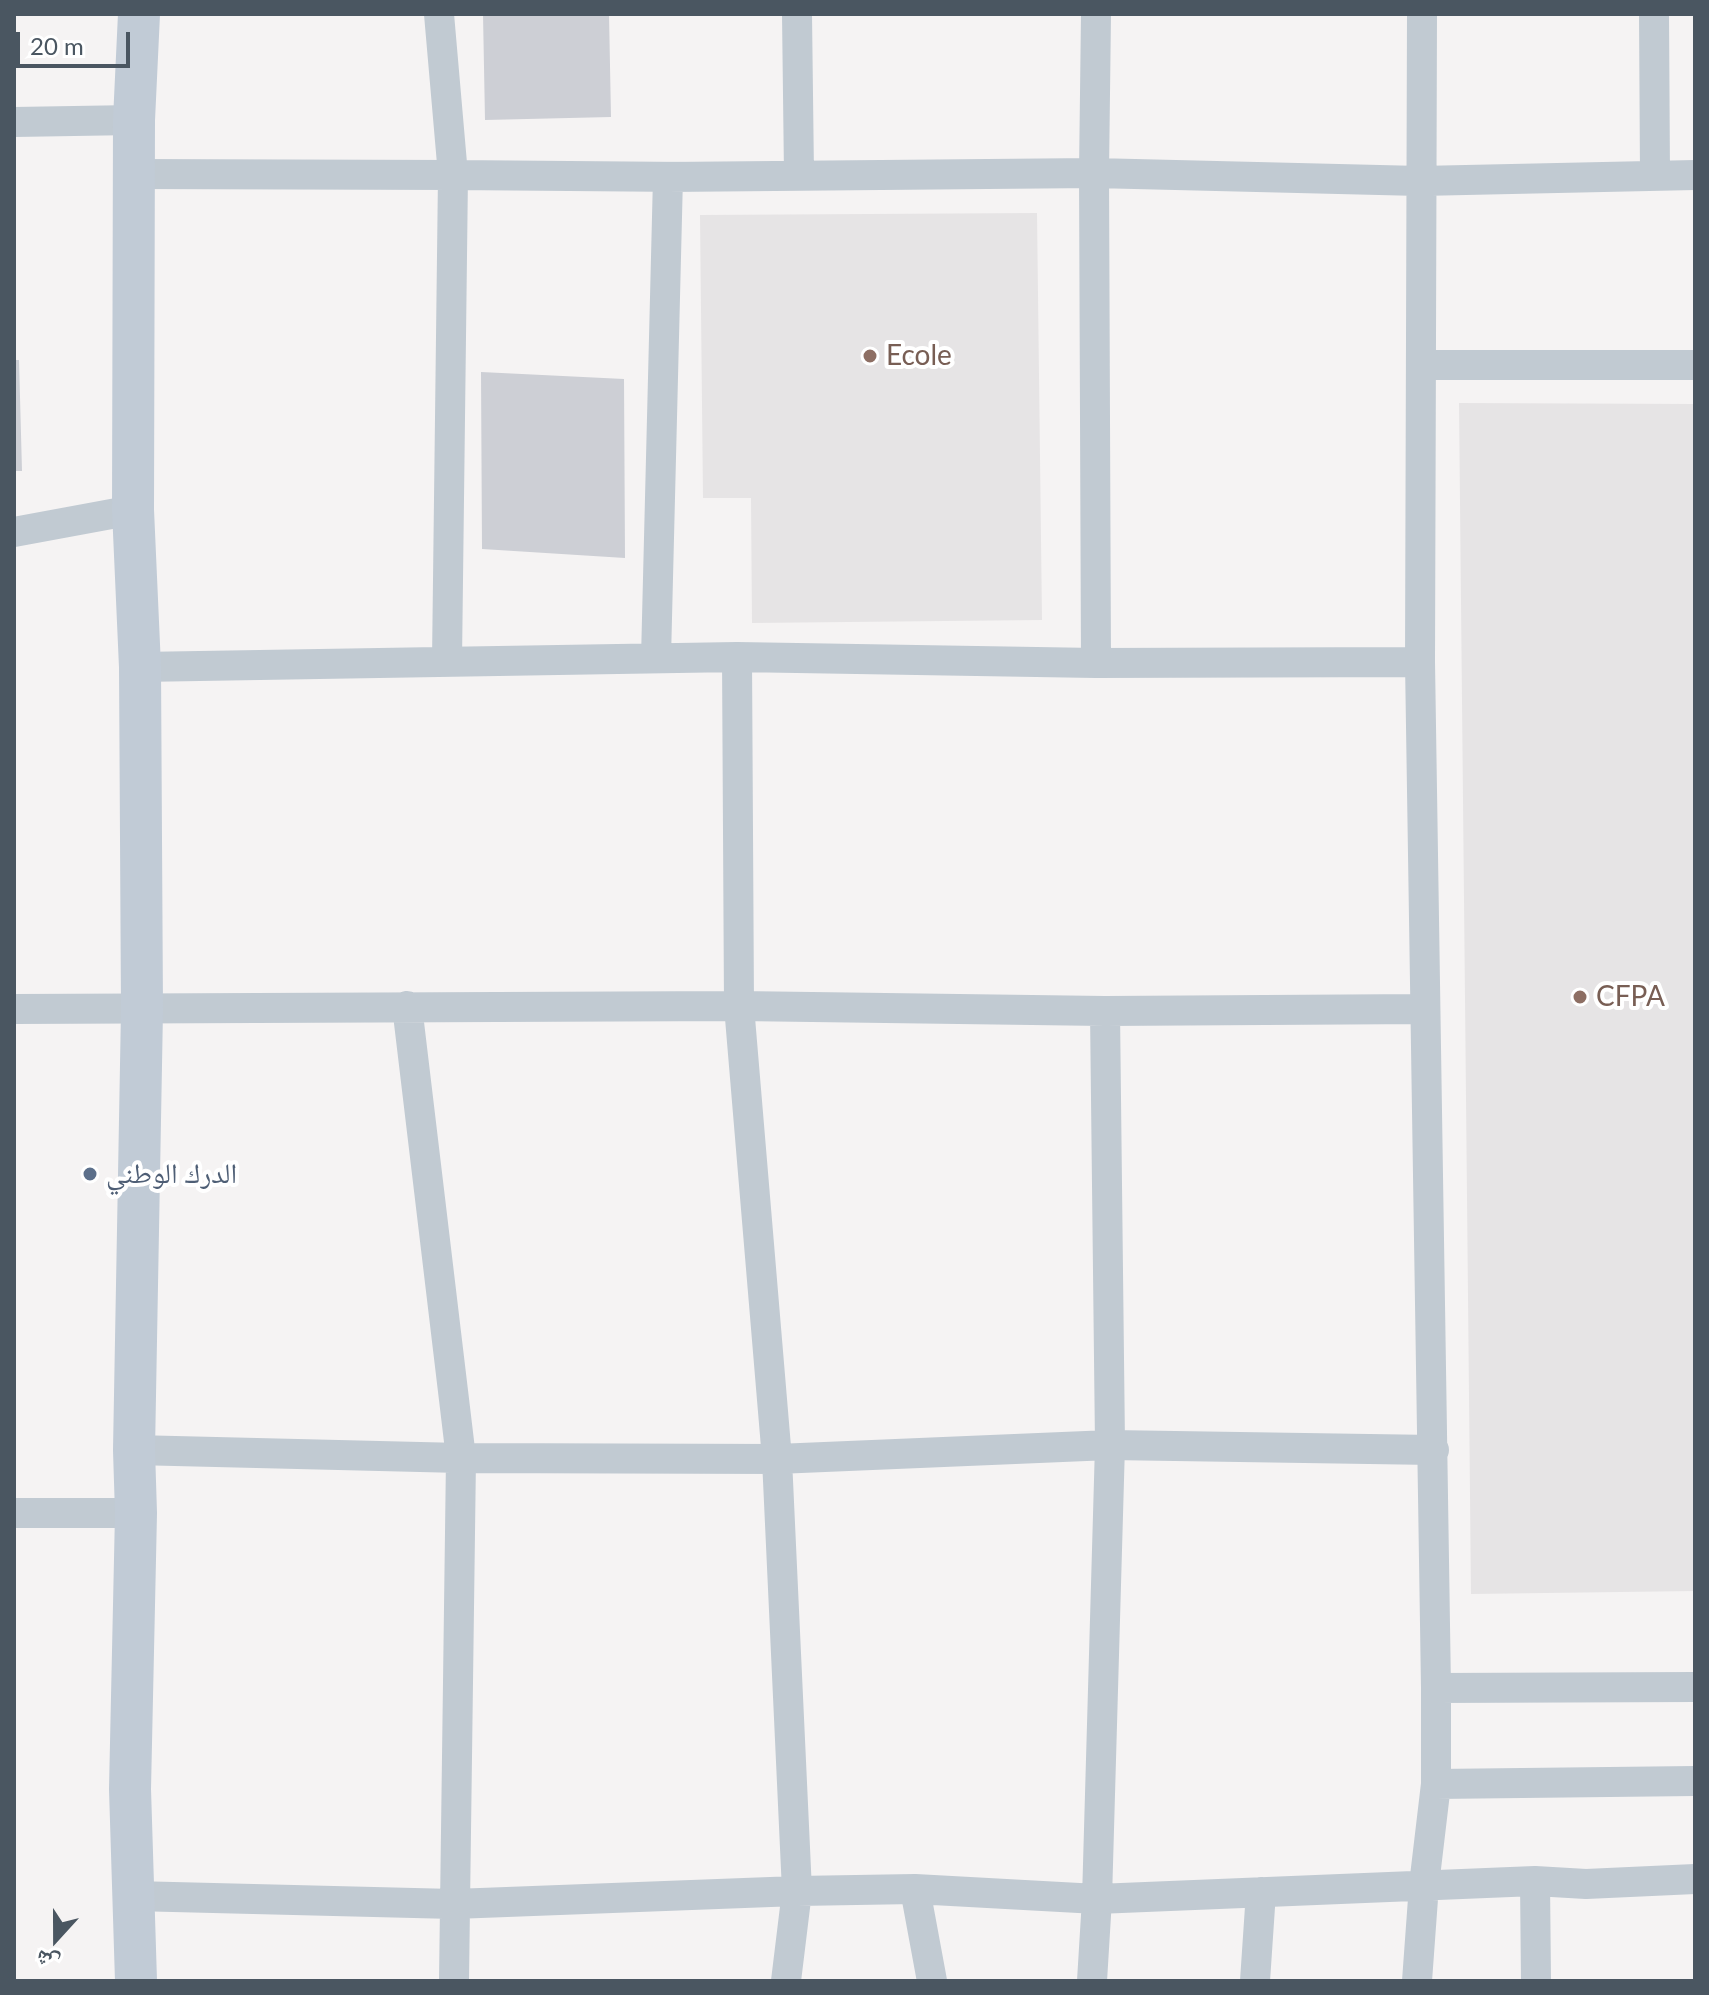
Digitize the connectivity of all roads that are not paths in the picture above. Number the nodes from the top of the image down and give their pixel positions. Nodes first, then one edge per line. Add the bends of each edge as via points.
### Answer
1 (139, 14) edge
2 (439, 14) edge
3 (797, 14) edge
4 (1096, 14) edge
5 (1422, 14) edge
6 (1654, 14) edge
7 (134, 120) junction
8 (14, 122) edge
9 (1094, 173) junction
10 (134, 174) junction
11 (453, 175) junction
12 (799, 175) junction
13 (1695, 175) edge
14 (1655, 176) junction
15 (689, 177) junction
16 (1420, 181) junction
17 (1421, 365) junction
18 (1695, 365) edge
19 (133, 510) junction
20 (14, 532) edge
21 (737, 657) junction
22 (656, 658) junction
23 (447, 661) junction
24 (1420, 662) junction
25 (1096, 663) junction
26 (140, 667) junction
27 (407, 1006) junction
28 (739, 1006) junction
29 (14, 1009) edge
30 (1425, 1009) junction
31 (142, 1010) junction
32 (1105, 1011) junction
33 (1110, 1445) junction
34 (134, 1450) junction
35 (1434, 1450) junction
36 (461, 1458) junction
37 (777, 1459) junction
38 (14, 1513) edge
39 (136, 1513) junction
40 (1695, 1687) edge
41 (1436, 1688) junction
42 (1695, 1781) edge
43 (1436, 1784) junction
44 (1695, 1879) edge
45 (1535, 1881) junction
46 (1424, 1885) junction
47 (915, 1889) junction
48 (797, 1891) junction
49 (1261, 1892) junction
50 (133, 1896) junction
51 (1097, 1899) junction
52 (454, 1904) junction
53 (136, 1981) edge
54 (454, 1981) edge
55 (786, 1981) edge
56 (932, 1981) edge
57 (1092, 1981) edge
58 (1255, 1981) edge
59 (1417, 1981) edge
60 (1536, 1981) edge

1 - 7 main road
2 - 11 street
3 - 12 street
4 - 9 street
5 - 16 street
6 - 14 street
7 - 8 street
7 - 10 main road
9 - 12 street
9 - 16 street
9 - 25 street
10 - 11 street
10 - 19 main road
11 - 15 street
11 - 23 street
12 - 15 street
13 - 14 street
14 - 16 street
15 - 22 street via 668,177
16 - 17 street
17 - 18 street
17 - 24 street
19 - 20 street
19 - 26 main road
21 - 22 street
21 - 25 street
21 - 28 street
22 - 23 street
23 - 26 street
24 - 25 street
24 - 30 street
26 - 31 main road
27 - 28 street
27 - 31 street
27 - 36 street
28 - 32 street
28 - 37 street
29 - 31 street
30 - 32 street
30 - 35 street
31 - 34 main road
32 - 33 street
33 - 35 street
33 - 37 street
33 - 51 street
34 - 36 street
34 - 39 main road
35 - 41 street
36 - 37 street
36 - 52 street
37 - 48 street
38 - 39 street
39 - 50 main road
40 - 41 street
41 - 43 street
42 - 43 street
43 - 46 street
44 - 45 street
45 - 46 street
45 - 60 street
46 - 49 street
46 - 59 street
47 - 48 street
47 - 51 street
47 - 56 street
48 - 52 street
48 - 55 street
49 - 51 street
49 - 58 street
50 - 52 street
50 - 53 main road
51 - 57 street
52 - 54 street

